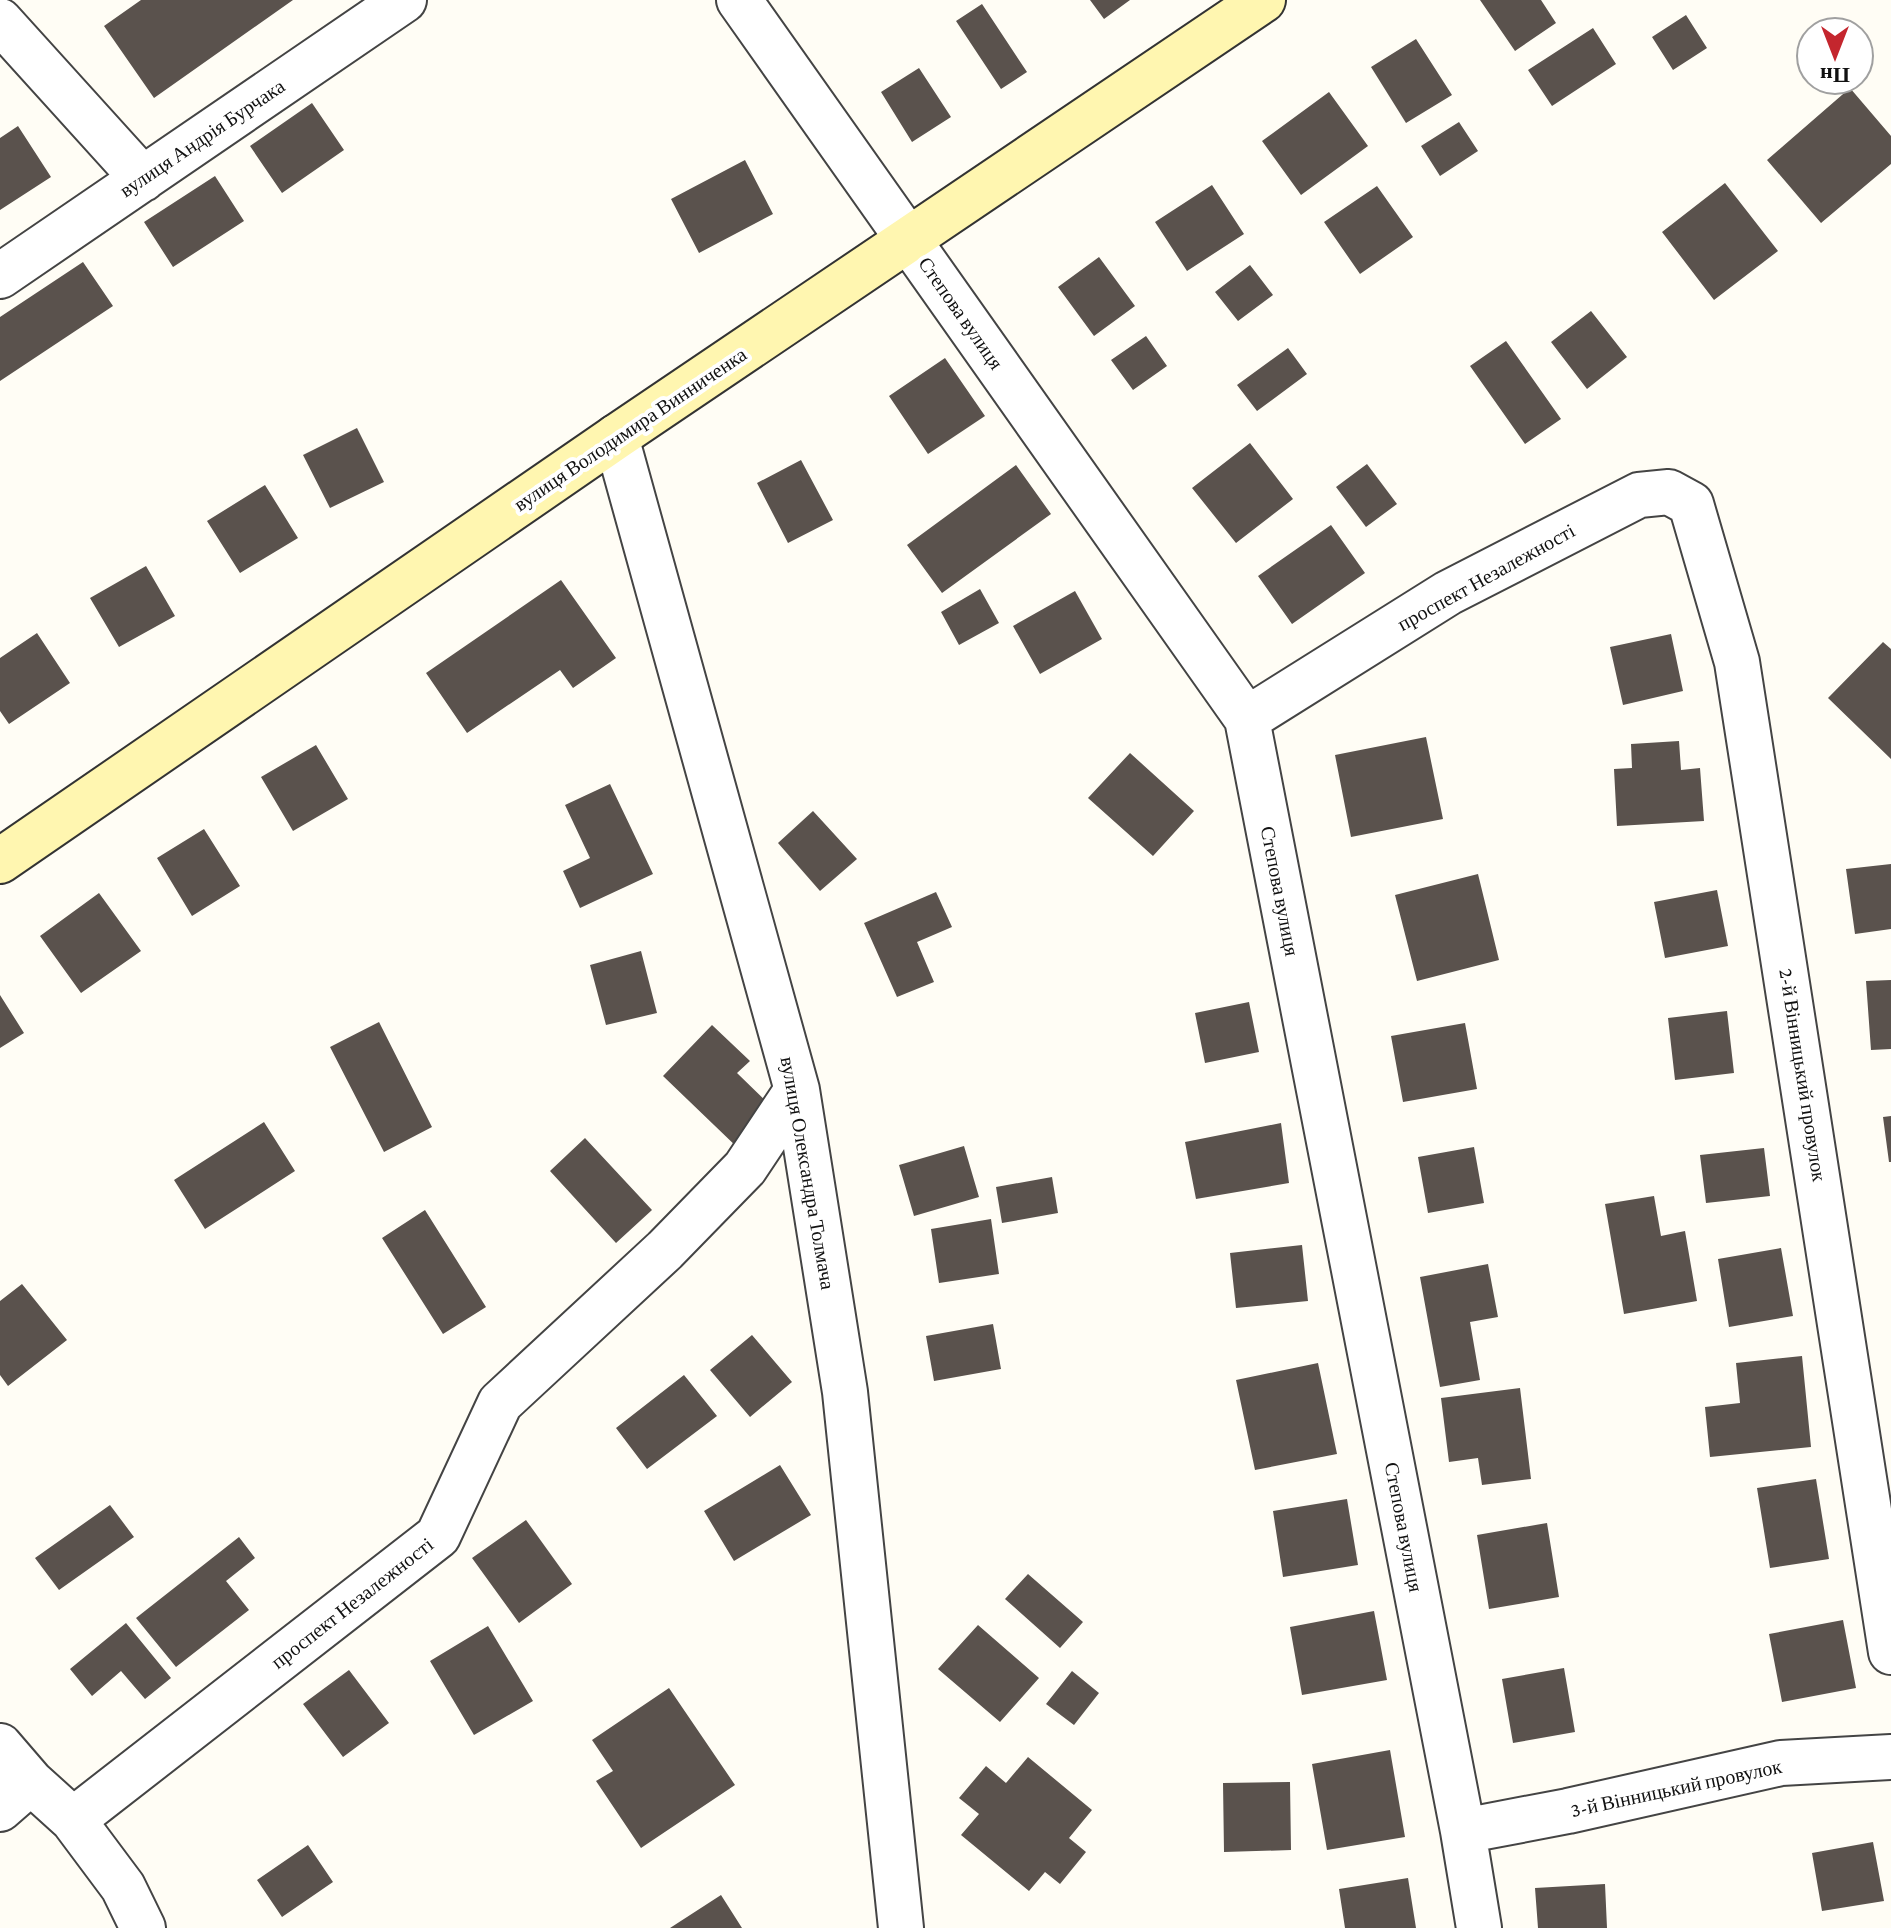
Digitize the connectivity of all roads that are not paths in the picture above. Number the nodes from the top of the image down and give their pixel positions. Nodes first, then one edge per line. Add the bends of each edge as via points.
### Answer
1 (404, 0) edge
2 (739, 0) edge
3 (1263, 0) edge
4 (0, 21) edge
5 (143, 179) junction
6 (909, 240) junction
7 (0, 276) edge
8 (616, 437) junction
9 (1691, 504) joint
10 (1247, 719) junction
11 (0, 861) edge
12 (797, 1090) junction
13 (1891, 1652) edge
14 (0, 1746) edge
15 (1891, 1757) edge
16 (16, 1796) edge
17 (73, 1820) junction
18 (1463, 1831) junction
19 (143, 1928) edge
20 (901, 1928) edge
21 (1479, 1928) edge

1 - 5 street, вулиця Андрія Бурчака
2 - 6 street, Степова вулиця
3 - 6 main road, вулиця Володимира Винниченка
4 - 5 street
5 - 7 street, вулиця Андрія Бурчака
6 - 8 main road, вулиця Володимира Винниченка
6 - 10 street, Степова вулиця
8 - 11 main road, вулиця Володимира Винниченка
8 - 12 street, вулиця Олександра Толмача
9 - 10 street, проспект Незалежності via 1669,492 1639,495 1448,593
9 - 13 street, 2-й Вінницький провулок via 1737,662
10 - 18 street, Степова вулиця
12 - 17 street, проспект Незалежності via 745,1168 500,1403 438,1536
12 - 20 street, вулиця Олександра Толмача via 845,1392
14 - 16 street
15 - 18 street, 3-й Вінницький провулок via 1781,1763
16 - 17 street
17 - 19 street via 123,1887
18 - 21 street, Степова вулиця

